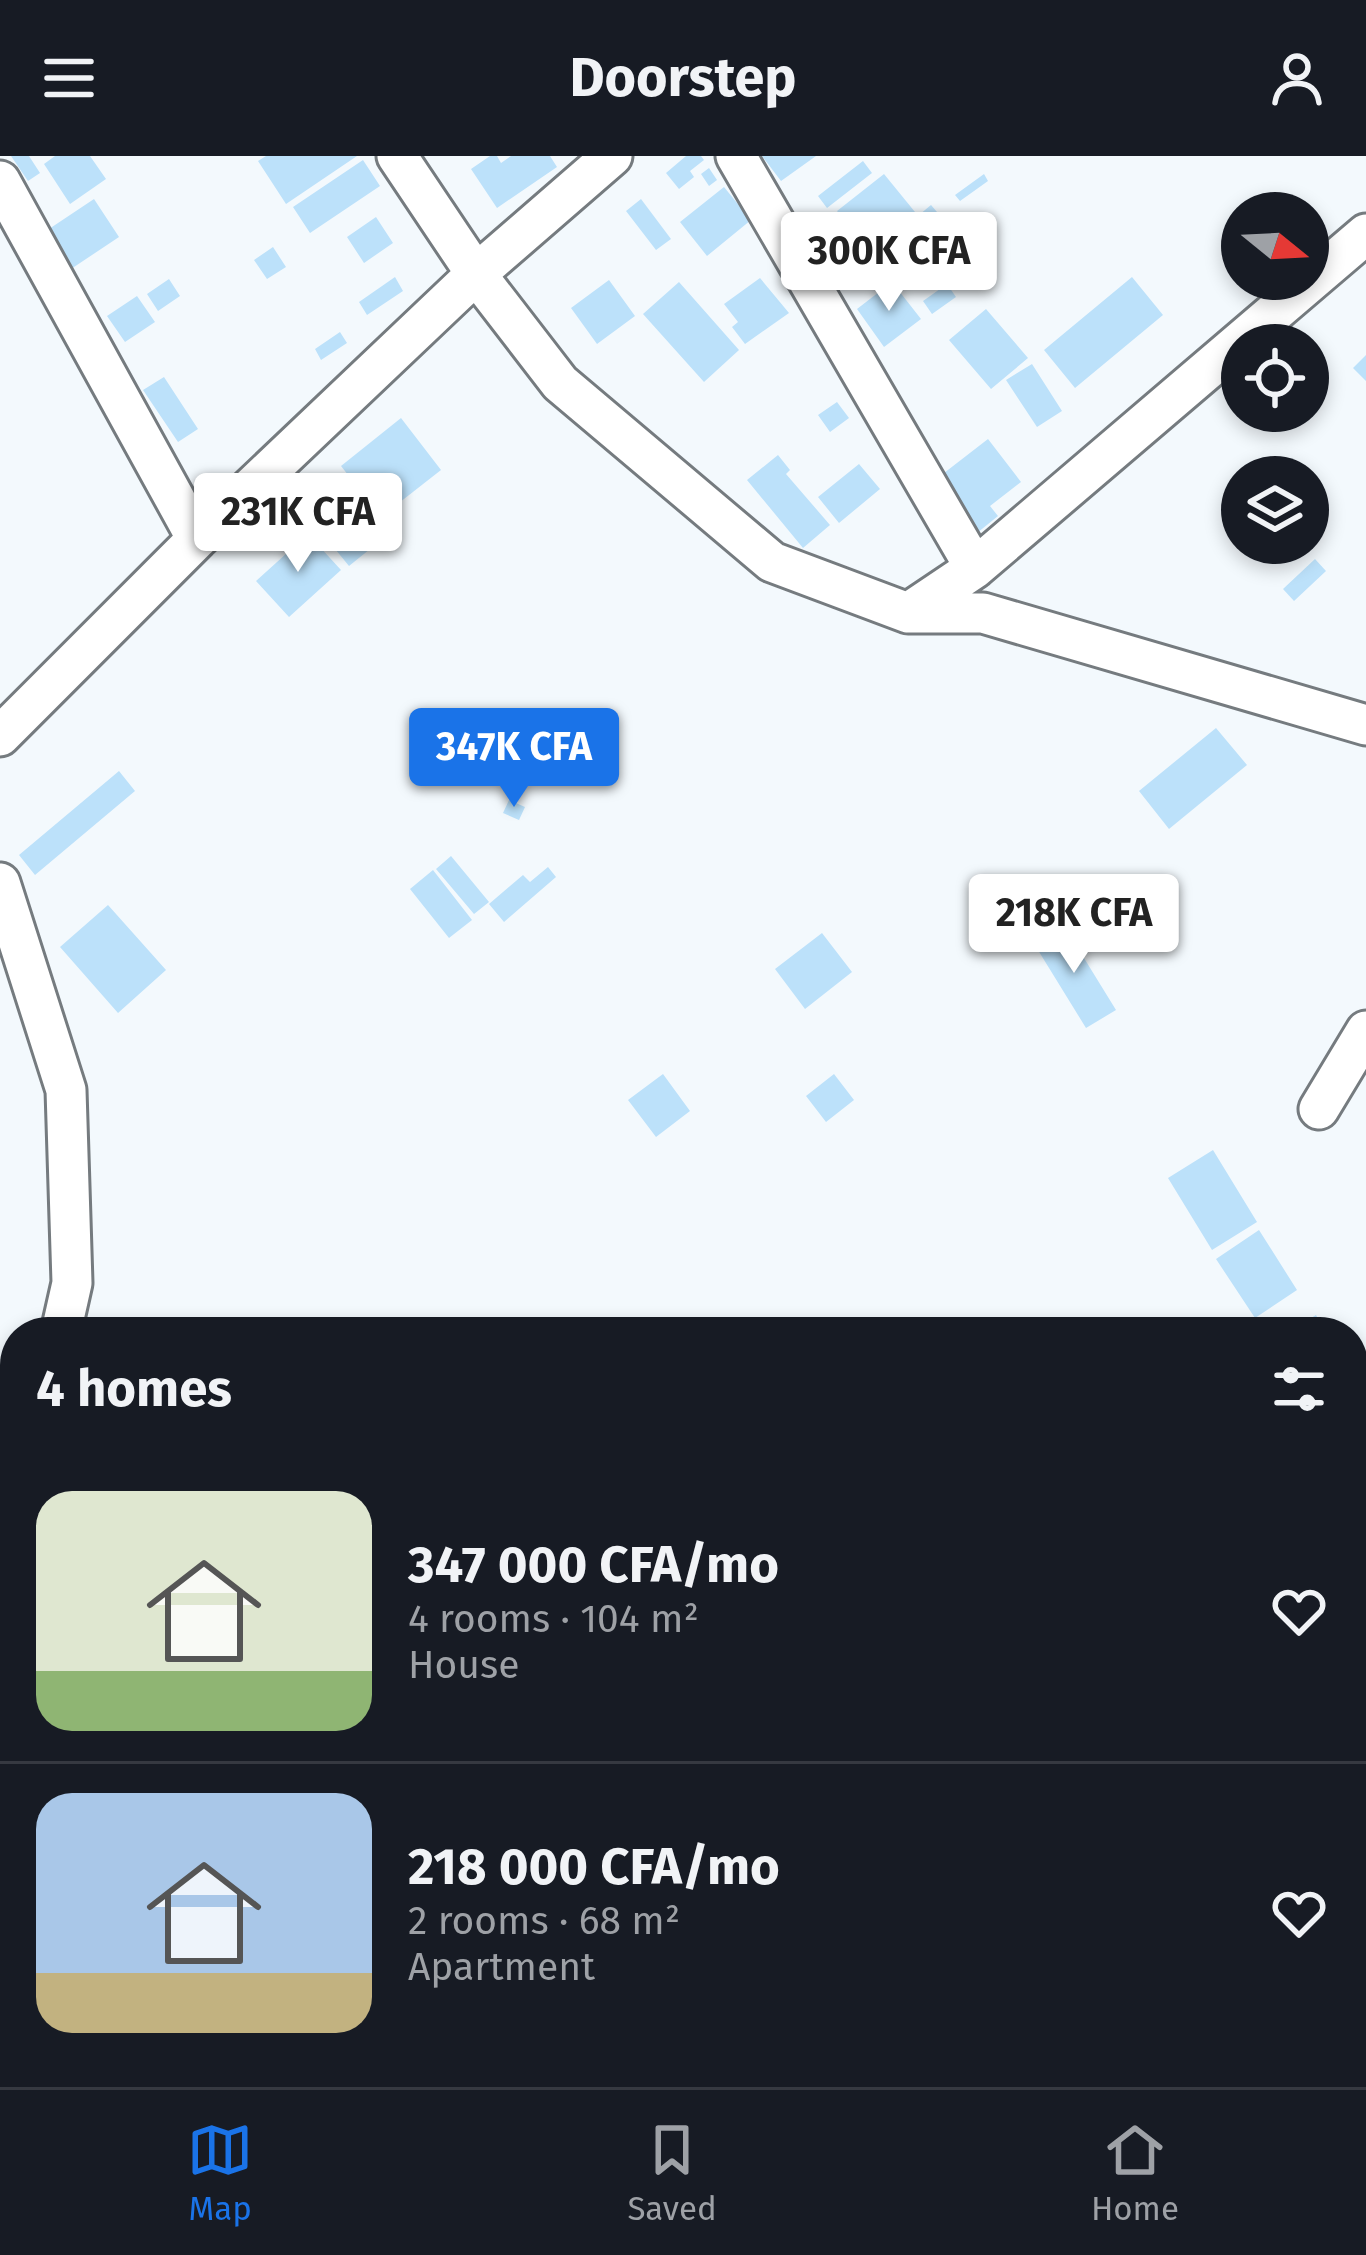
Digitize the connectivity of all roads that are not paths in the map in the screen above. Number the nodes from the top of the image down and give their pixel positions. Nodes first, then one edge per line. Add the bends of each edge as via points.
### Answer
1 (397, 156) edge
2 (612, 156) edge
3 (736, 156) edge
4 (0, 181) edge
5 (1366, 234) edge
6 (476, 274) junction
7 (197, 538) junction
8 (975, 568) junction
9 (908, 614) junction
10 (1366, 724) edge
11 (0, 736) edge
12 (0, 883) edge
13 (1366, 1031) edge
14 (1319, 1109) dead end
15 (65, 1317) edge

1 - 6 street
2 - 6 street
3 - 8 street
4 - 7 street
5 - 8 street
6 - 7 street
6 - 9 street via 560,383 772,562
7 - 11 street
8 - 9 street
9 - 10 street via 983,613
12 - 15 street via 66,1090 71,1283
13 - 14 street

